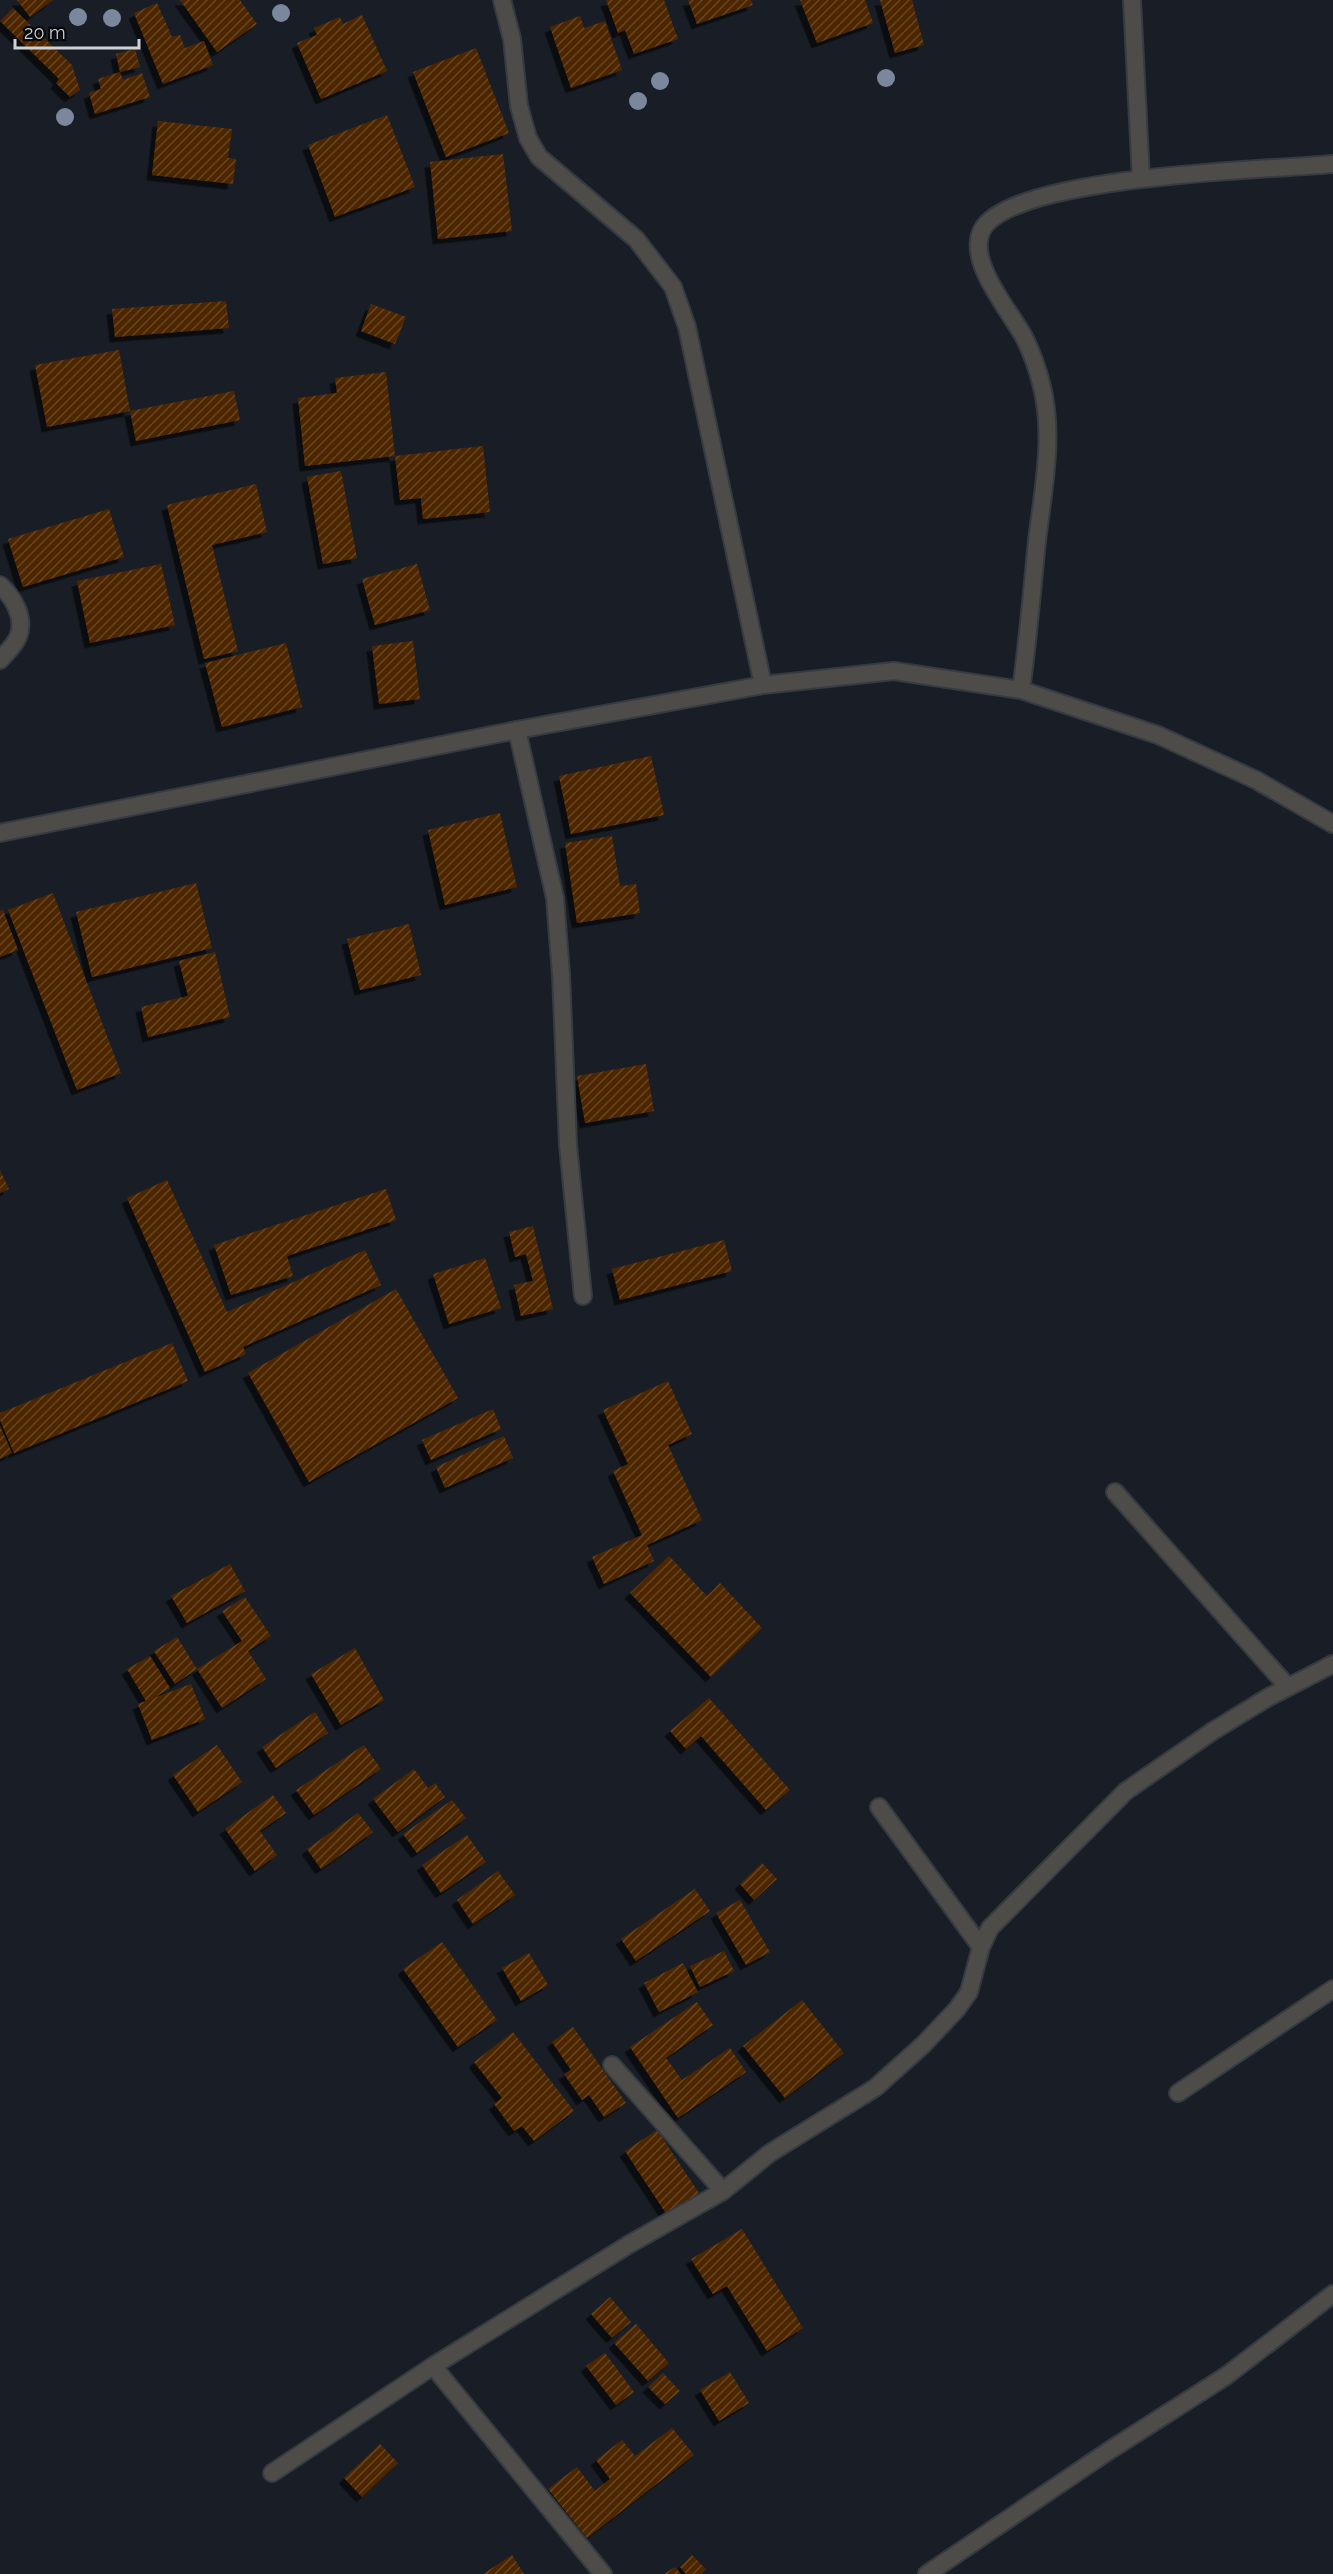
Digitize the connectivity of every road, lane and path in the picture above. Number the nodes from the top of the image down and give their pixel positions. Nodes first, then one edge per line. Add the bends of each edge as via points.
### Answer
1 (502, 0) edge
2 (1132, 0) edge
3 (1333, 164) edge
4 (1141, 179) junction
5 (0, 585) edge
6 (0, 660) edge
7 (763, 685) junction
8 (1021, 690) junction
9 (517, 730) junction
10 (1333, 824) edge
11 (0, 833) edge
12 (583, 1296) dead end
13 (1115, 1491) dead end
14 (1333, 1664) edge
15 (1288, 1687) junction
16 (879, 1807) dead end
17 (981, 1947) junction
18 (1333, 1989) edge
19 (612, 2065) dead end
20 (1178, 2093) dead end
21 (723, 2192) junction
22 (1333, 2294) edge
23 (433, 2366) junction
24 (272, 2473) dead end
25 (603, 2574) edge
26 (927, 2574) edge

1 - 7 street via 512,39 519,106 528,138 539,157 636,239 673,287 681,307
2 - 4 street
3 - 4 street
4 - 8 street via 1089,186 1015,207 991,219 981,232 983,264 993,290 1032,354 1042,385 1045,414 1045,485
5 - 6 street via 17,604 20,620 19,636
7 - 8 street via 894,670
7 - 9 street
8 - 10 street via 1158,735 1256,780
9 - 11 street
9 - 12 street via 555,898 568,1145
13 - 15 street
14 - 15 street
15 - 17 street via 1126,1791 990,1928
16 - 17 street
17 - 21 street via 969,1992 922,2046 875,2088 770,2153
18 - 20 street
19 - 21 street
21 - 23 street via 628,2245
22 - 26 street via 1226,2376
23 - 24 street
23 - 25 street

